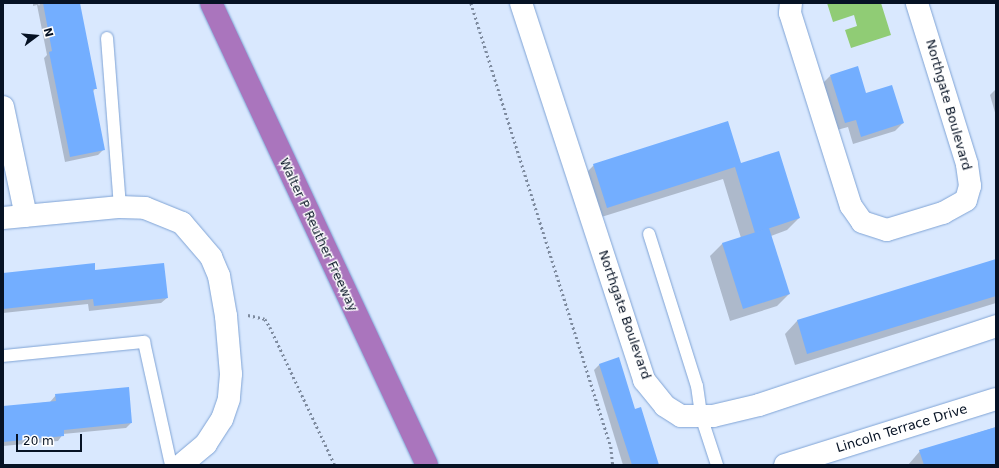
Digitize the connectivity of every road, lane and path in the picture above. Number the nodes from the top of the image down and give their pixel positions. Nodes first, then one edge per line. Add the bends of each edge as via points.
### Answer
1 (211, 3) edge
2 (471, 3) edge
3 (521, 3) edge
4 (792, 3) edge
5 (917, 3) edge
6 (107, 38) dead end
7 (3, 107) edge
8 (120, 207) junction
9 (26, 216) junction
10 (3, 218) edge
11 (649, 234) dead end
12 (227, 326) junction
13 (996, 326) edge
14 (3, 356) edge
15 (996, 399) edge
16 (701, 416) junction
17 (171, 465) edge
18 (181, 465) edge
19 (335, 465) edge
20 (427, 465) edge
21 (614, 465) edge
22 (717, 465) edge
23 (784, 465) edge

1 - 20 highway, Walter P Reuther Freeway
2 - 21 path via 611,447
3 - 16 street, Northgate Boulevard via 644,380 665,406 681,416
4 - 5 street, Northgate Boulevard via 790,13 851,206 862,222 887,230 942,213 966,200 970,186 967,164
6 - 8 lane
7 - 9 street
8 - 9 street
8 - 12 street via 145,208 163,214 182,224 197,239 211,257 219,276
9 - 10 street
11 - 16 lane via 696,386
12 - 18 street via 232,374 222,419 206,444
12 - 19 path via 248,315 265,319
13 - 16 street, Northgate Boulevard via 759,405 713,416
14 - 17 lane via 144,342
15 - 23 street, Lincoln Terrace Drive
16 - 22 lane

